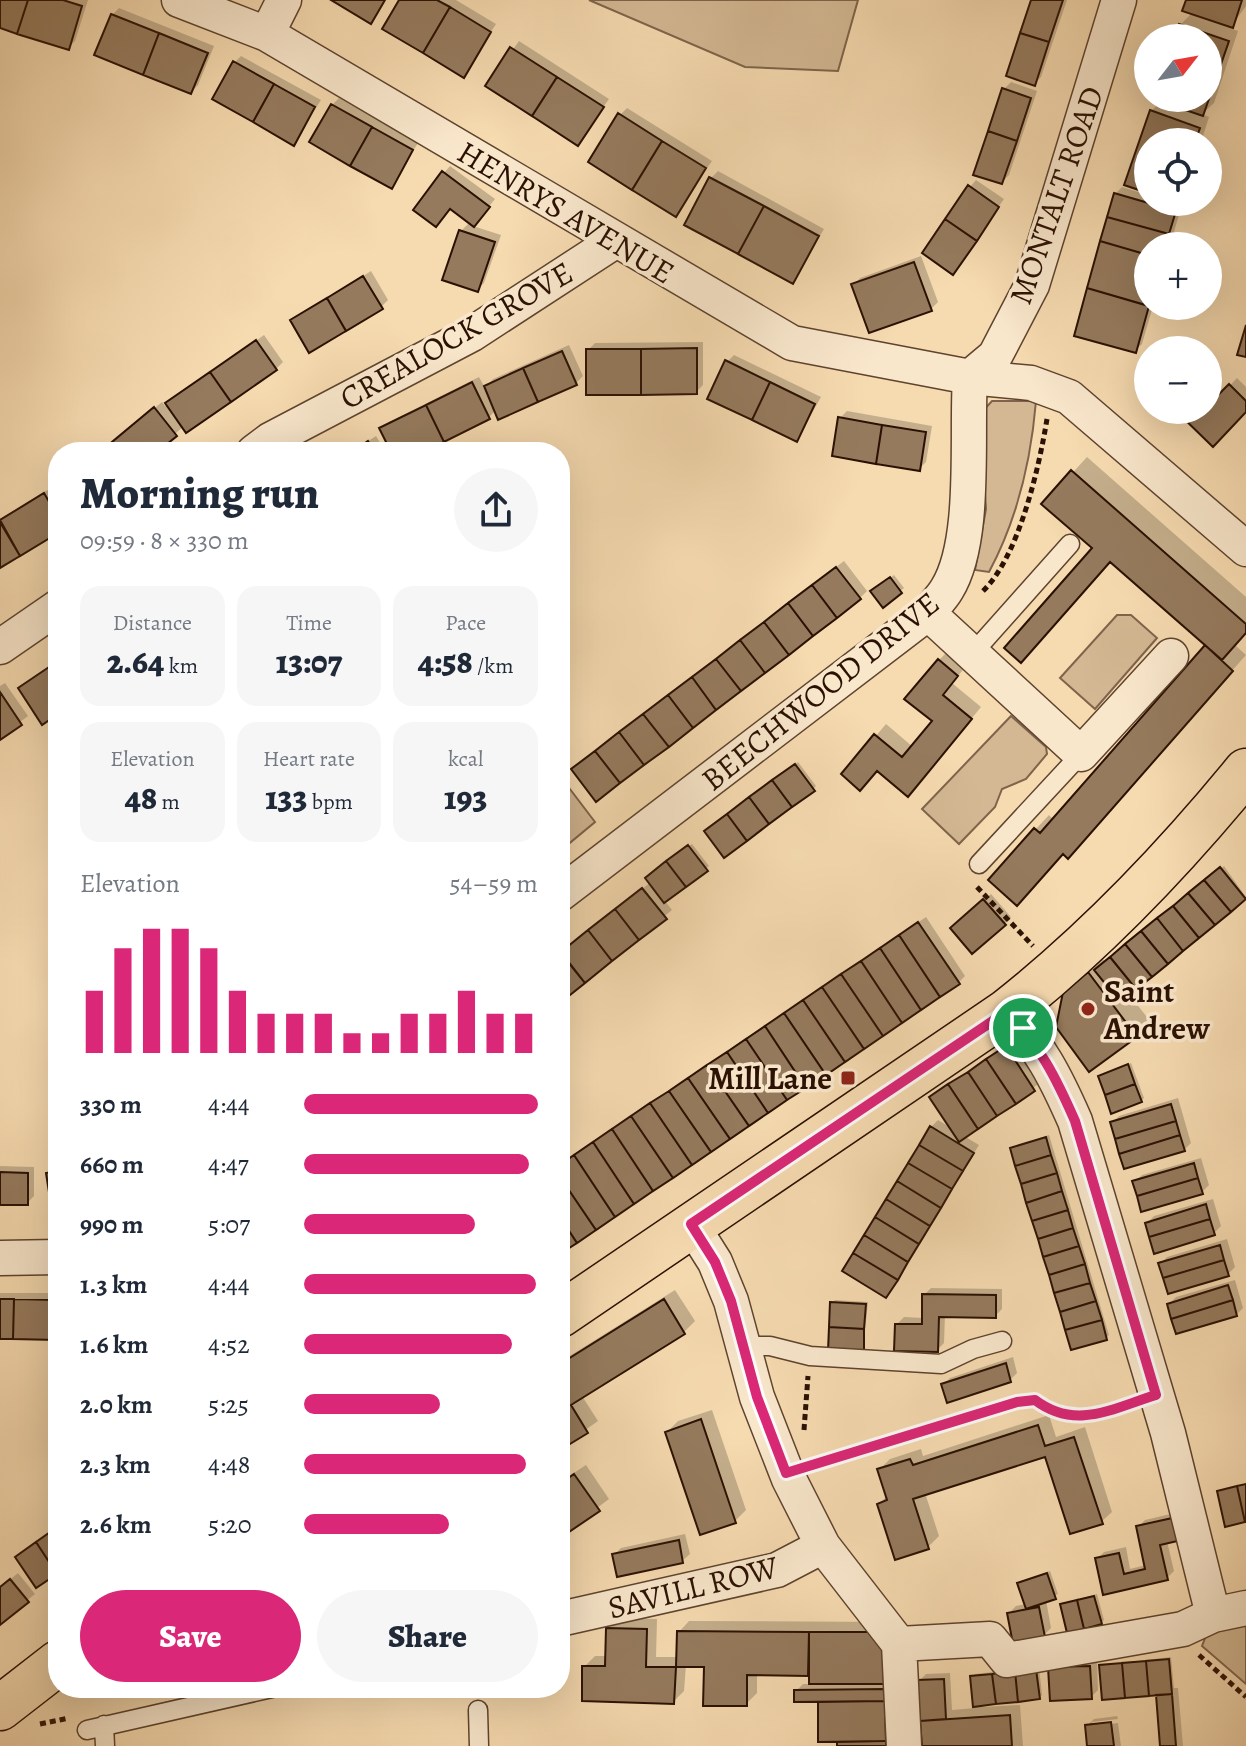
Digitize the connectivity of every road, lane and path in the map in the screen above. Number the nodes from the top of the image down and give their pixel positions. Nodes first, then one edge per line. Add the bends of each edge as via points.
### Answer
1 (179, 0) edge
2 (284, 0) edge
3 (1119, 0) edge
4 (267, 34) junction
5 (615, 241) junction
6 (970, 377) junction
7 (1051, 390) junction
8 (267, 442) edge
9 (1241, 532) edge
10 (1070, 544) dead end
11 (48, 614) edge
12 (935, 620) junction
13 (0, 647) edge
14 (972, 654) junction
15 (1171, 656) dead end
16 (1081, 754) junction
17 (1240, 791) edge
18 (979, 864) joint
19 (570, 887) edge
20 (1042, 955) dead end
21 (1006, 1012) junction
22 (691, 1224) junction
23 (48, 1257) edge
24 (0, 1258) edge
25 (570, 1308) edge
26 (1002, 1341) dead end
27 (744, 1346) junction
28 (810, 1356) junction
29 (1156, 1395) junction
30 (803, 1436) dead end
31 (807, 1451) dead end
32 (823, 1546) junction
33 (1246, 1608) edge
34 (570, 1617) edge
35 (1198, 1622) junction
36 (899, 1644) junction
37 (48, 1671) edge
38 (1246, 1697) edge
39 (220, 1698) edge
40 (0, 1708) edge
41 (478, 1710) dead end
42 (105, 1746) edge
43 (479, 1746) edge
44 (904, 1746) edge

1 - 4 street, HENRYS AVENUE
2 - 4 street
3 - 6 street, MONTALT ROAD via 1032,285 995,356
4 - 5 street, HENRYS AVENUE
5 - 6 street, HENRYS AVENUE via 792,343
5 - 8 street, CREALOCK GROVE via 472,334
6 - 7 street
6 - 12 street, BEECHWOOD DRIVE via 968,517
7 - 9 street via 1069,397
7 - 12 path via 1039,469 1010,546 989,586
10 - 14 lane
11 - 13 street
12 - 14 street
12 - 19 street, BEECHWOOD DRIVE
14 - 16 street
15 - 16 street
16 - 18 lane
17 - 21 main road via 1058,972
18 - 20 path via 970,879
21 - 22 main road
21 - 29 street via 1035,1044 1075,1121
22 - 25 main road
22 - 27 street via 715,1262
23 - 24 street
26 - 28 lane via 941,1364
27 - 28 lane
27 - 32 street via 781,1461
28 - 30 path
29 - 31 path via 1090,1416 1070,1417 1035,1400 1017,1402 810,1466
29 - 35 street
32 - 34 street, SAVILL ROW via 777,1570
32 - 36 street
33 - 35 street
35 - 36 street via 1007,1660 990,1639
35 - 38 path via 1196,1652
36 - 44 street
37 - 40 main road
39 - 42 lane via 96,1728
41 - 43 lane

